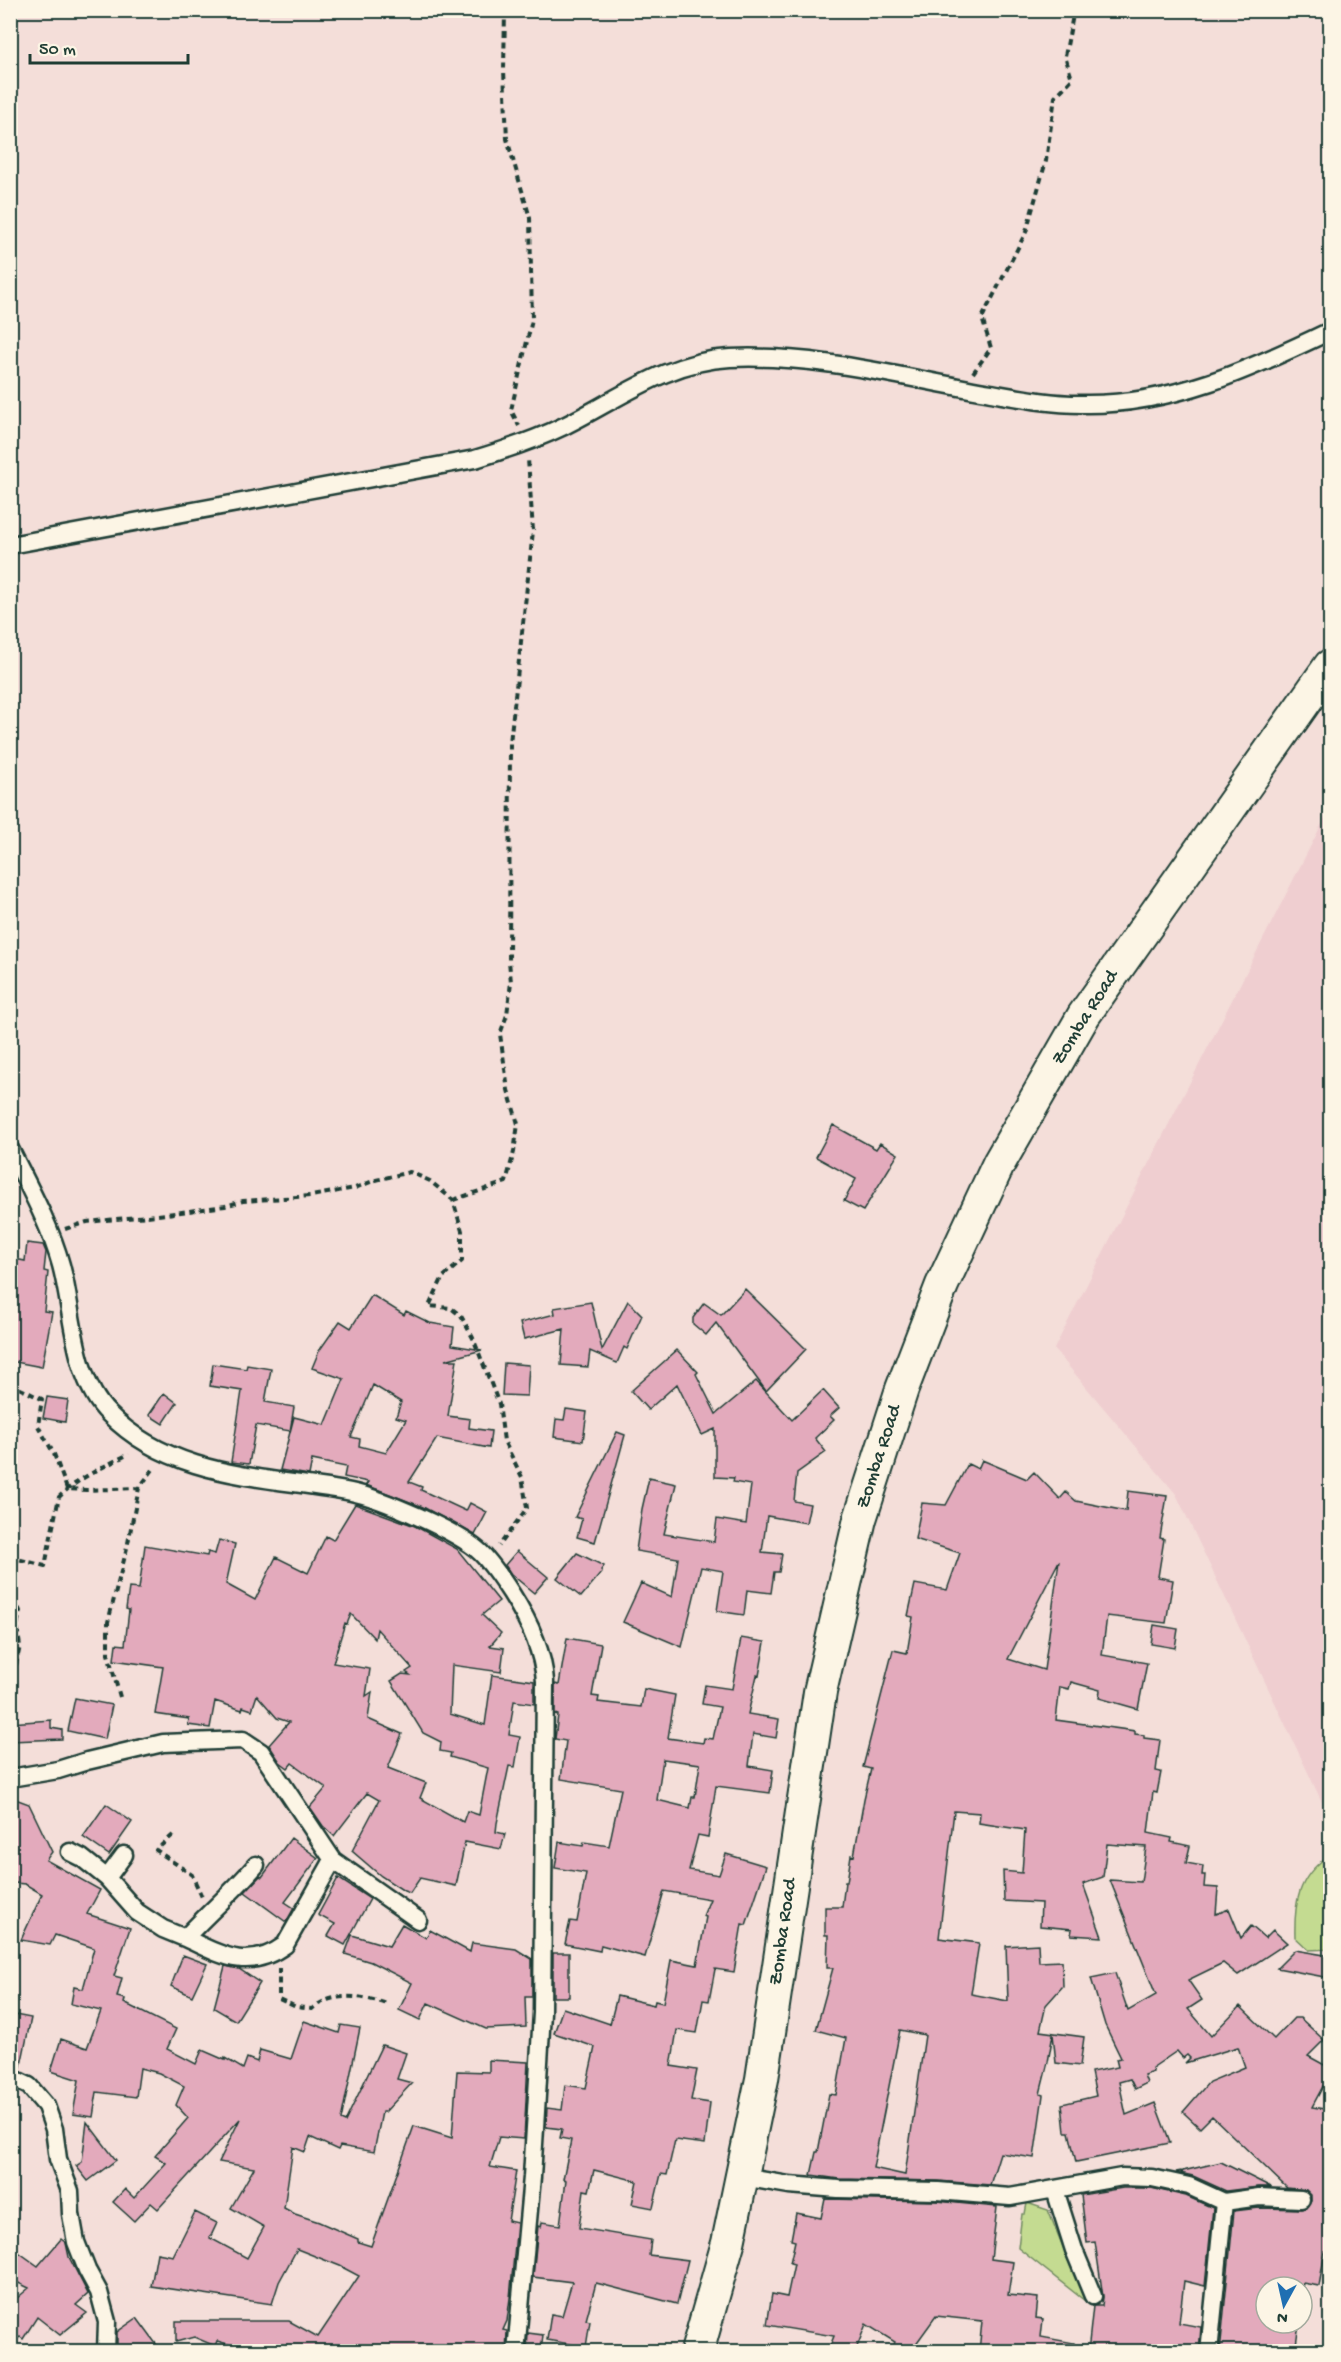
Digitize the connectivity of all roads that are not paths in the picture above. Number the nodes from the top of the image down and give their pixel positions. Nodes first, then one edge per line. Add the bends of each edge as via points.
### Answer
1 (1330, 331) edge
2 (10, 545) edge
3 (1330, 666) edge
4 (10, 1149) edge
5 (10, 1778) edge
6 (70, 1852) dead end
7 (124, 1855) dead end
8 (333, 1860) junction
9 (256, 1865) dead end
10 (107, 1878) junction
11 (418, 1920) dead end
12 (185, 1938) junction
13 (10, 2077) edge
14 (743, 2177) junction
15 (1055, 2190) junction
16 (1301, 2199) dead end
17 (1224, 2202) junction
18 (1093, 2296) dead end
19 (106, 2352) edge
20 (516, 2352) edge
21 (697, 2352) edge
22 (1209, 2352) edge

1 - 2 street via 1187,391 1156,398 1080,404 1040,401 774,357 703,362 665,372 565,426 475,459
3 - 14 highway, Zomba Road via 1084,1015 999,1163 942,1285 880,1454 842,1591 820,1692
4 - 20 street via 61,1264 81,1363 98,1401 109,1414 164,1453 250,1478 350,1492 379,1500 469,1543 488,1562 526,1621 542,1661 545,1681 542,2013
5 - 8 street via 163,1743 243,1740 261,1752
6 - 10 street
7 - 10 street
8 - 11 street
8 - 12 street via 285,1945 259,1957 233,1960
9 - 12 street
10 - 12 street via 137,1912 162,1929
13 - 19 street via 29,2086 46,2106 54,2129 57,2159 70,2191 76,2242 99,2292 107,2322
14 - 15 street via 838,2189 995,2196
14 - 21 highway, Zomba Road
15 - 17 street via 1122,2177 1152,2178 1189,2186
15 - 18 street
16 - 17 street via 1259,2197
17 - 22 street

